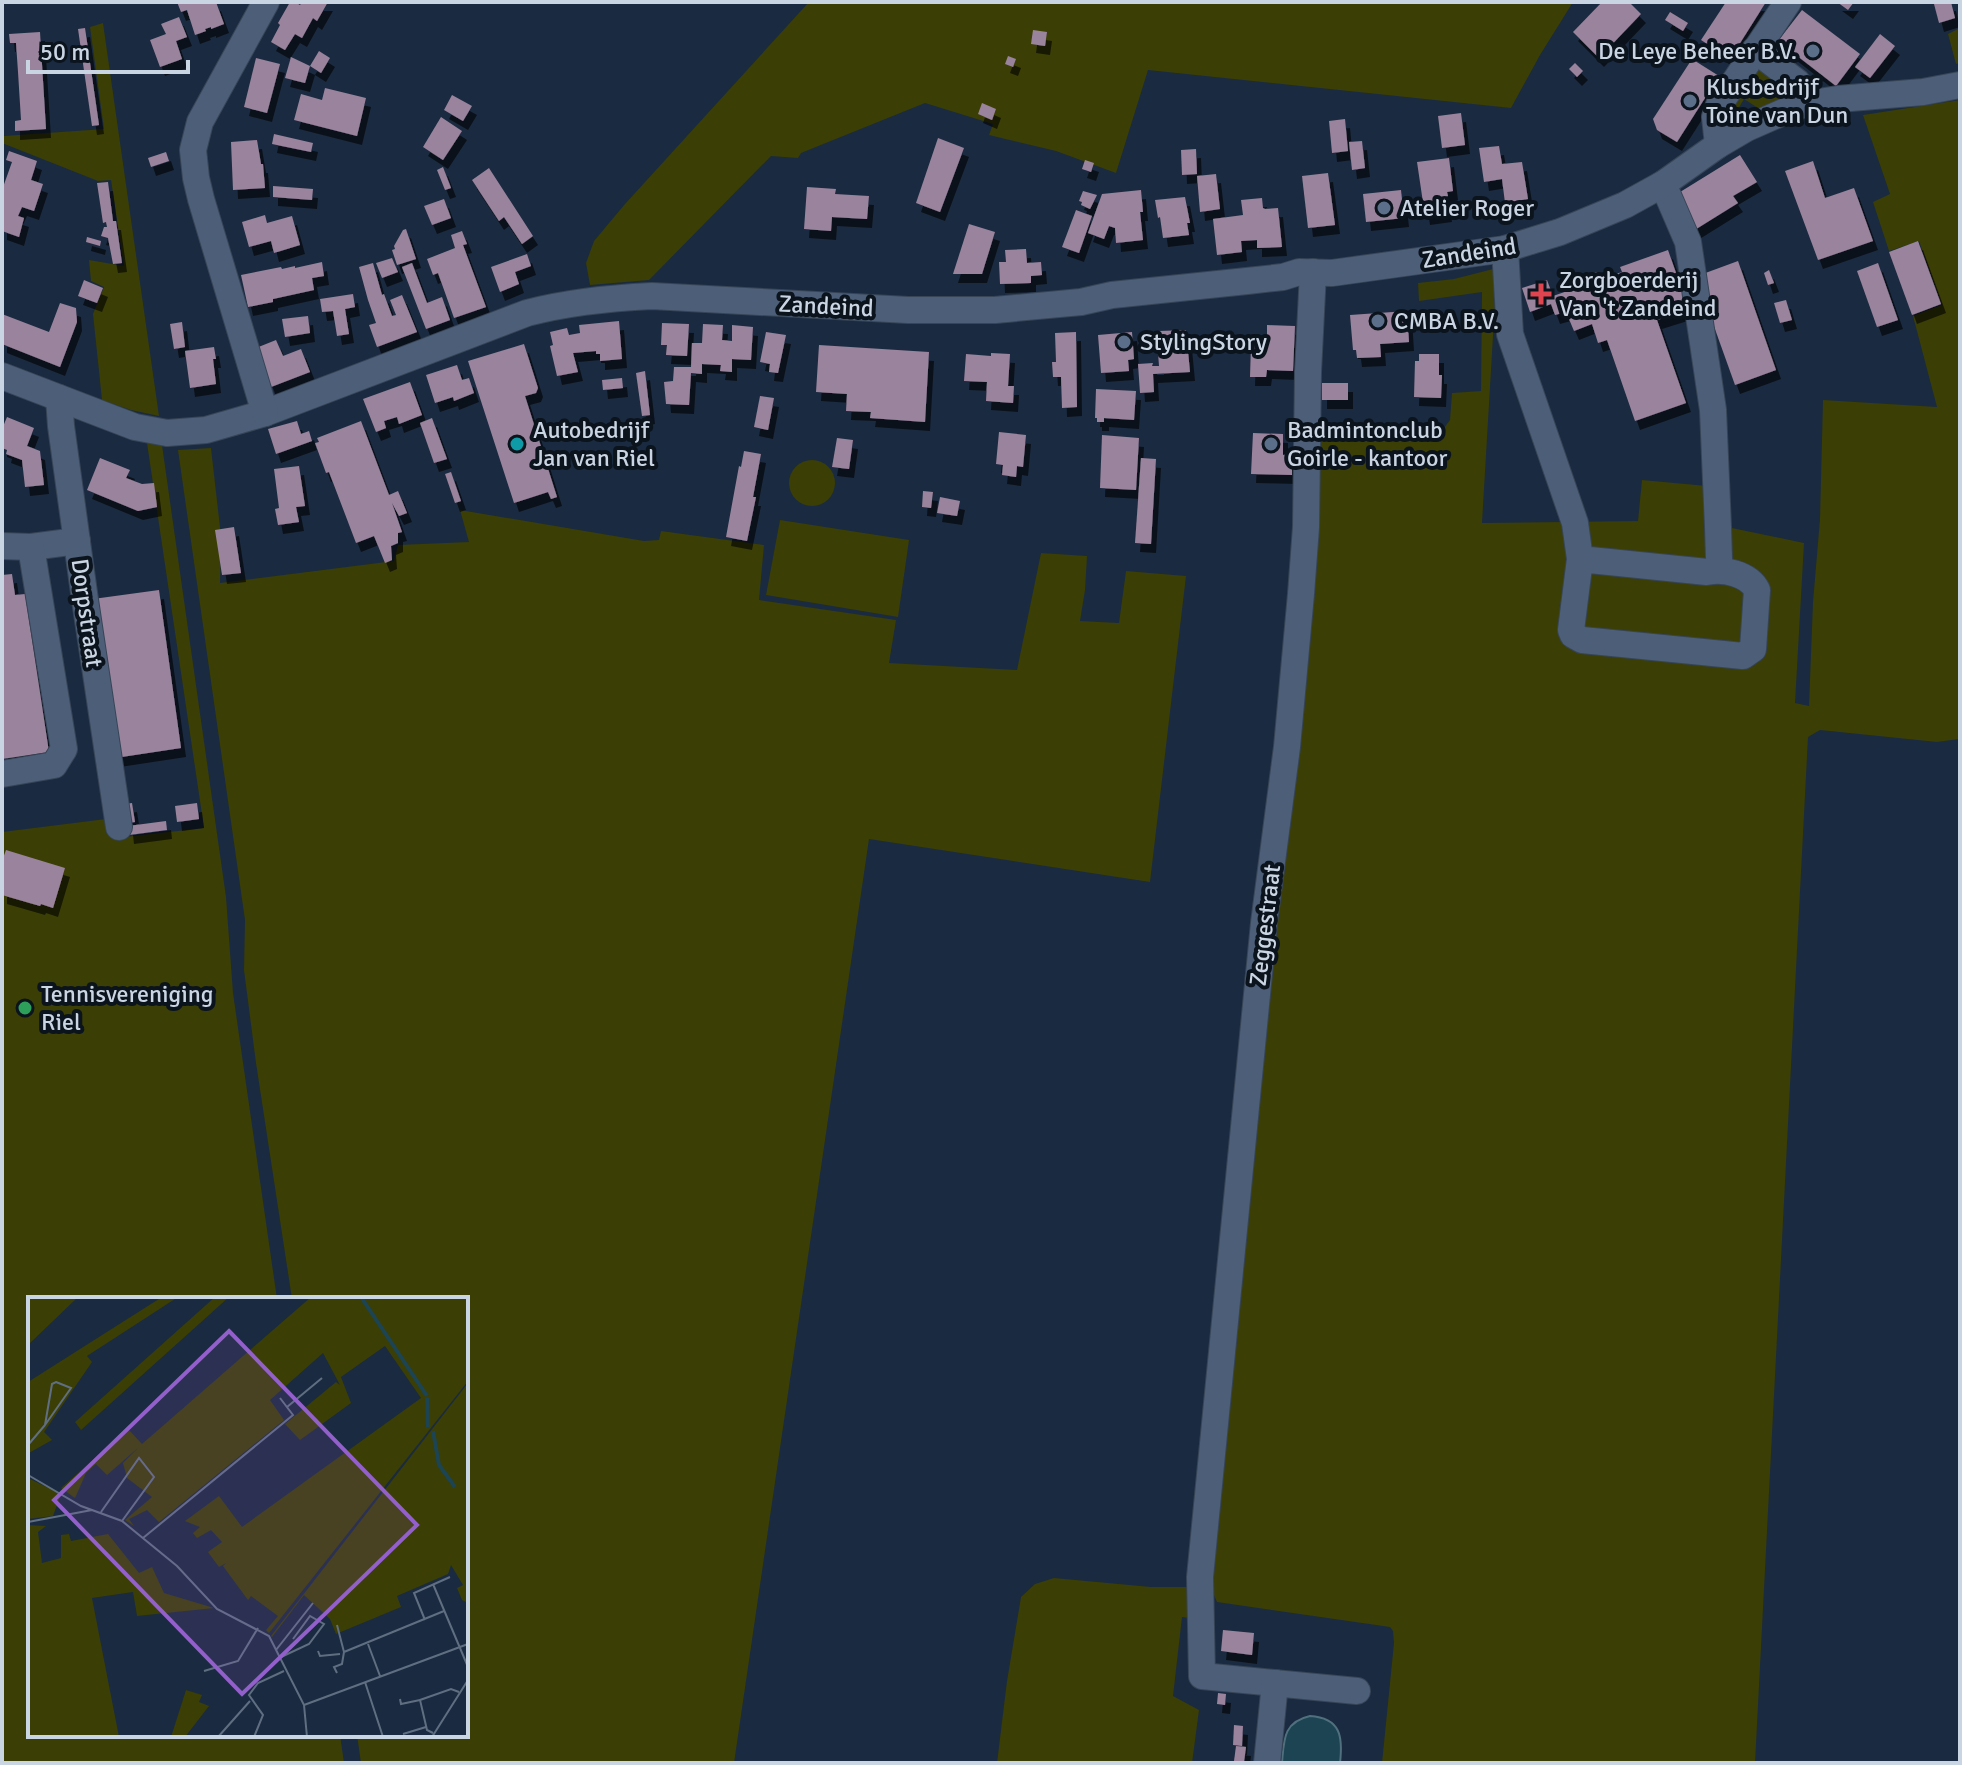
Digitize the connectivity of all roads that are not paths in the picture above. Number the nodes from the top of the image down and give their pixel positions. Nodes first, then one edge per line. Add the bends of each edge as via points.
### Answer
1 (266, 2) edge
2 (1788, 2) edge
3 (1755, 50) junction
4 (1960, 85) edge
5 (1806, 104) junction
6 (1718, 145) junction
7 (1663, 184) junction
8 (1505, 249) junction
9 (1313, 272) junction
10 (3, 379) edge
11 (59, 398) junction
12 (265, 413) junction
13 (77, 541) junction
14 (2, 546) edge
15 (31, 547) junction
16 (1580, 559) junction
17 (1717, 569) junction
18 (2, 774) edge
19 (119, 827) dead end
20 (1275, 1683) junction
21 (1357, 1691) dead end
22 (1267, 1763) edge

1 - 12 street via 200,122 193,150 201,199
2 - 3 street
3 - 5 street via 1797,82
3 - 6 street via 1719,105
4 - 5 street, Zandeind
5 - 6 street, Zandeind
6 - 7 street, Zandeind
7 - 8 street, Zandeind via 1596,218
7 - 17 street via 1688,242 1713,410
8 - 9 street, Zandeind
8 - 16 street via 1510,334 1574,519
9 - 12 street, Zandeind via 995,310 652,296 569,303 527,313
9 - 20 street, Zeggestraat via 1298,625 1200,1577 1202,1676
10 - 11 street
11 - 12 street via 167,433 206,430
11 - 13 street, Dorpstraat
13 - 15 street
13 - 19 street, Dorpstraat
14 - 15 street
15 - 18 street via 64,749 54,765
16 - 17 street
16 - 17 street via 1571,630 1577,638 1743,656 1755,644 1757,590 1747,578
20 - 21 street
20 - 22 street

